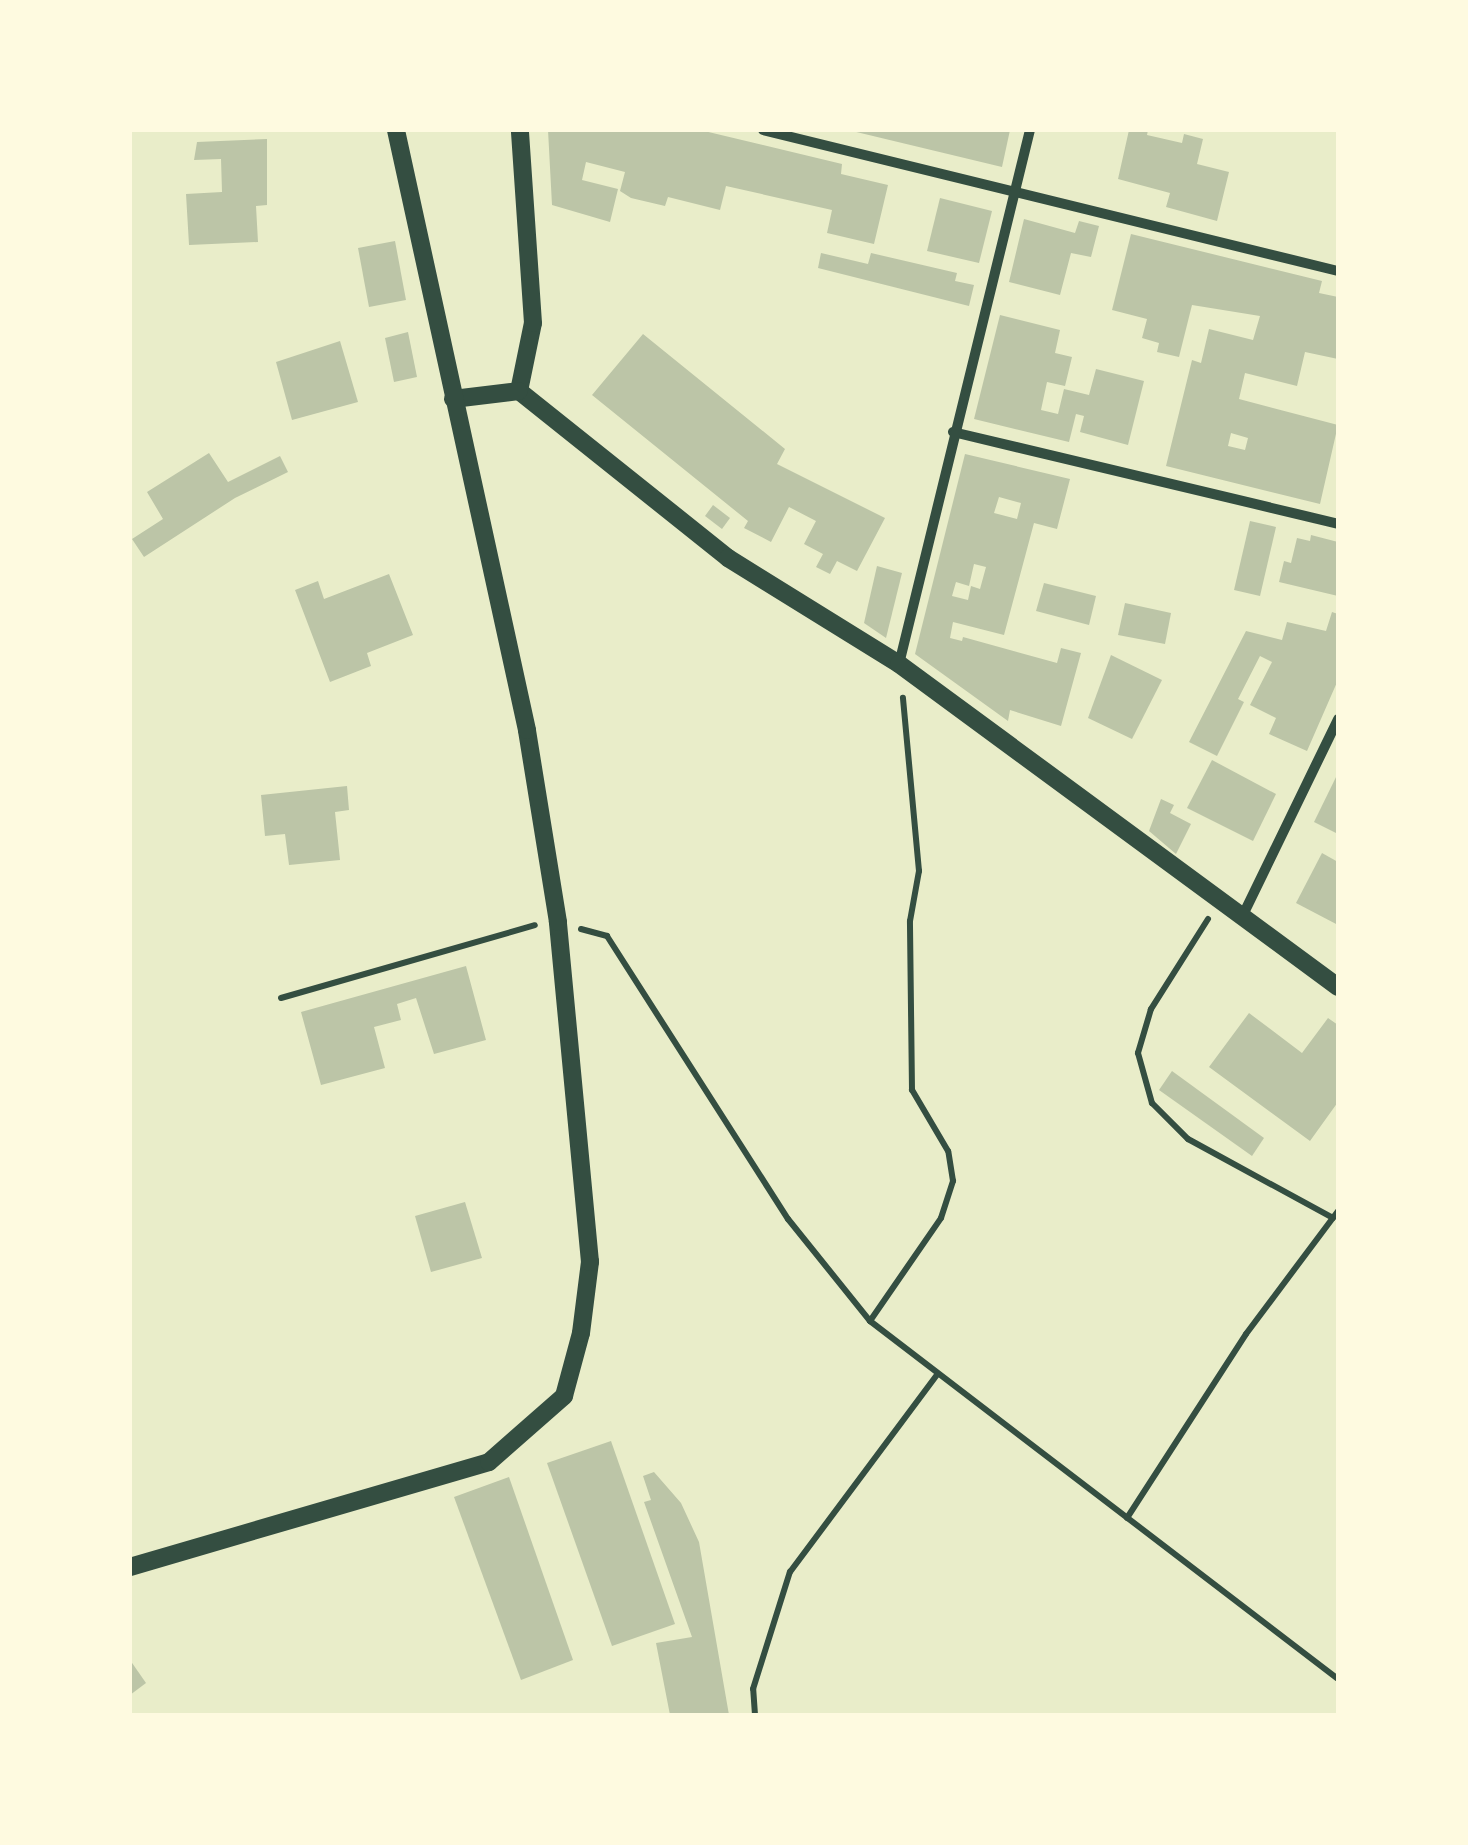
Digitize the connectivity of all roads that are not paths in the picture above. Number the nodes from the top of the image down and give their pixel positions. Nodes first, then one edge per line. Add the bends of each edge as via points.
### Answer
1 (396, 130) edge
2 (520, 130) edge
3 (763, 130) edge
4 (1030, 130) edge
5 (1016, 190) junction
6 (1338, 271) edge
7 (520, 391) junction
8 (453, 399) junction
9 (954, 432) junction
10 (1338, 524) edge
11 (899, 664) junction
12 (1338, 719) edge
13 (1242, 917) junction
14 (1338, 986) edge
15 (130, 1567) edge

1 - 8 street
2 - 7 street via 533,323
3 - 5 street
4 - 5 street
5 - 6 street
5 - 9 street
7 - 8 street
7 - 11 street via 728,558
8 - 15 street via 527,730 558,922 590,1262 564,1396 489,1462
9 - 10 street
9 - 11 street
11 - 13 street
12 - 13 street
13 - 14 street

